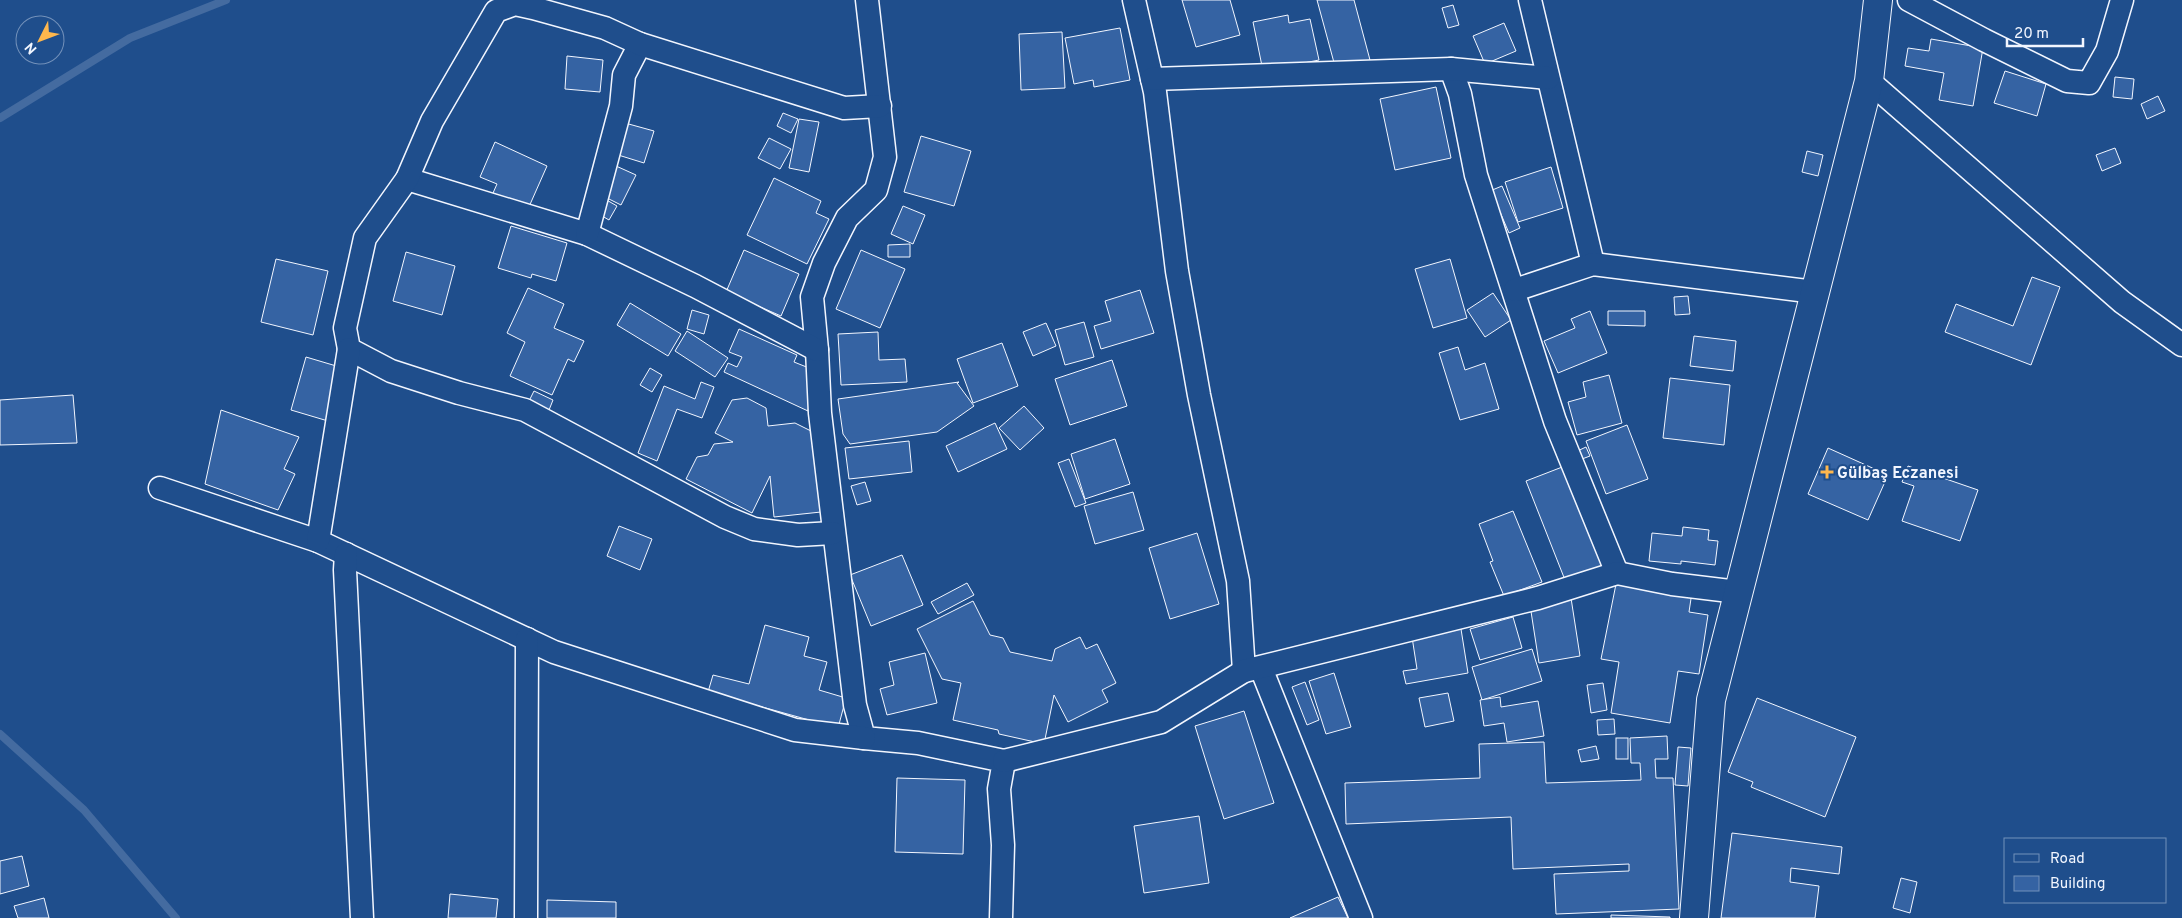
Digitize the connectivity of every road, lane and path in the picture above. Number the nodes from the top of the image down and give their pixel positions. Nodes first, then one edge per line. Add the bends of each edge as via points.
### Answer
1 (867, 0) edge
2 (1134, 0) edge
3 (1530, 0) edge
4 (1878, 0) edge
5 (1908, 0) edge
6 (2122, 0) edge
7 (640, 44) junction
8 (1451, 69) junction
9 (1548, 78) junction
10 (1152, 79) junction
11 (1869, 81) junction
12 (880, 106) junction
13 (407, 179) junction
14 (587, 234) junction
15 (1593, 264) junction
16 (1515, 290) junction
17 (1815, 292) junction
18 (2182, 345) edge
19 (349, 349) junction
20 (817, 350) junction
21 (160, 488) dead end
22 (833, 533) junction
23 (318, 541) junction
24 (346, 554) junction
25 (1617, 573) junction
26 (1738, 592) junction
27 (527, 639) junction
28 (1252, 670) junction
29 (864, 738) junction
30 (1004, 761) junction
31 (362, 918) edge
32 (526, 918) edge
33 (1001, 918) edge
34 (1361, 918) edge
35 (1694, 918) edge

1 - 12 street
2 - 10 street
3 - 9 street
4 - 11 street
5 - 6 street via 2067,81 2089,83 2107,51
7 - 12 street via 844,108
7 - 13 street via 605,28 524,6 515,4 496,11 432,121
7 - 14 street via 624,76 621,106
8 - 9 street
8 - 10 street
8 - 16 street via 1460,94 1476,175
9 - 15 street
10 - 28 street via 1177,271 1238,581
11 - 17 street
11 - 18 street via 2122,302
12 - 20 street via 885,157 876,190 847,218 824,263 812,297
13 - 14 street
13 - 19 street via 365,238 345,328
14 - 20 street
15 - 16 street
15 - 17 street
16 - 25 street via 1555,420
17 - 26 street
19 - 22 street via 391,371 525,410 725,517 754,529 798,535
19 - 23 street
20 - 22 street
21 - 23 street
22 - 29 street via 855,705
23 - 24 street
24 - 27 street
24 - 31 street
25 - 26 street
25 - 28 street via 1538,598
26 - 35 street via 1710,700
27 - 29 street via 554,652 795,730
27 - 32 street
28 - 30 street via 1161,722
28 - 34 street
29 - 30 street via 918,743
30 - 33 street via 999,790 1003,846

